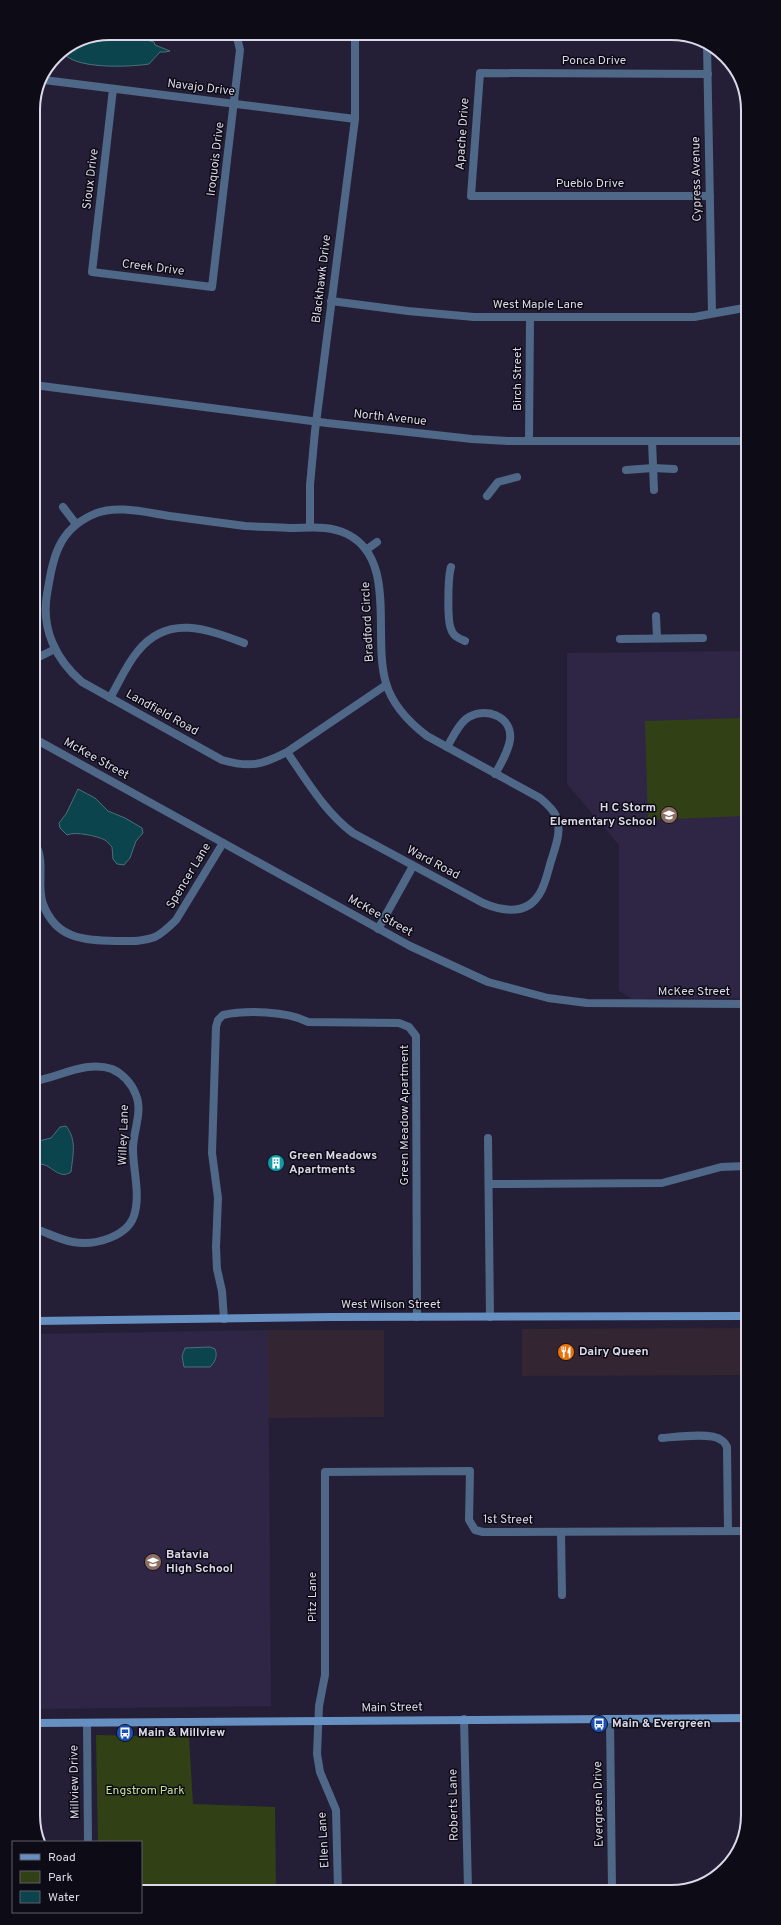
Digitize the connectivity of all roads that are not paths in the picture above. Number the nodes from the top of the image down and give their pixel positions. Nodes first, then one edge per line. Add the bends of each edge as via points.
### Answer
1 (238, 40) edge
2 (355, 40) edge
3 (707, 50) edge
4 (480, 73) joint
5 (708, 74) junction
6 (46, 80) edge
7 (113, 89) junction
8 (235, 104) junction
9 (355, 118) junction
10 (471, 196) joint
11 (710, 196) junction
12 (92, 272) joint
13 (212, 287) joint
14 (331, 301) junction
15 (741, 308) edge
16 (712, 313) junction
17 (530, 318) junction
18 (40, 386) edge
19 (316, 421) junction
20 (529, 441) junction
21 (652, 441) junction
22 (741, 441) edge
23 (653, 468) junction
24 (674, 469) dead end
25 (626, 470) dead end
26 (517, 477) dead end
27 (654, 490) dead end
28 (487, 496) dead end
29 (63, 507) dead end
30 (77, 524) junction
31 (310, 527) junction
32 (377, 542) dead end
33 (366, 550) junction
34 (451, 567) dead end
35 (656, 616) dead end
36 (657, 638) junction
37 (703, 638) dead end
38 (620, 639) dead end
39 (465, 641) dead end
40 (244, 643) dead end
41 (55, 649) junction
42 (40, 656) edge
43 (386, 685) junction
44 (110, 698) junction
45 (40, 742) edge
46 (447, 747) junction
47 (288, 752) junction
48 (496, 774) junction
49 (558, 835) joint
50 (223, 843) junction
51 (413, 866) junction
52 (40, 885) edge
53 (378, 929) junction
54 (741, 1004) edge
55 (40, 1080) edge
56 (488, 1138) dead end
57 (741, 1166) edge
58 (490, 1184) junction
59 (40, 1231) edge
60 (741, 1316) edge
61 (417, 1317) junction
62 (490, 1317) junction
63 (224, 1319) junction
64 (40, 1321) edge
65 (662, 1438) dead end
66 (324, 1472) joint
67 (728, 1531) junction
68 (741, 1531) edge
69 (561, 1532) junction
70 (562, 1595) dead end
71 (741, 1718) edge
72 (464, 1719) junction
73 (610, 1719) junction
74 (318, 1721) junction
75 (40, 1723) edge
76 (87, 1723) junction
77 (88, 1841) edge
78 (338, 1885) edge
79 (468, 1885) edge
80 (612, 1885) edge

1 - 8 street, Iroquois Drive via 240,50
2 - 9 street, Blackhawk Drive
3 - 5 street, Cypress Avenue
4 - 5 street, Ponca Drive
4 - 10 street, Apache Drive
5 - 11 street, Cypress Avenue
6 - 7 street, Navajo Drive
7 - 8 street, Navajo Drive
7 - 12 street, Sioux Drive
8 - 9 street, Navajo Drive
8 - 13 street, Iroquois Drive
9 - 14 street, Blackhawk Drive
10 - 11 street, Pueblo Drive
11 - 16 street, Cypress Avenue
12 - 13 street, Creek Drive
14 - 17 street, West Maple Lane via 474,317
14 - 19 street, Blackhawk Drive
15 - 16 street, West Maple Lane
16 - 17 street, West Maple Lane via 673,318
17 - 20 street, Birch Street
18 - 19 street, North Avenue
19 - 20 street, North Avenue via 472,439
19 - 31 street, Blackhawk Drive via 310,484
20 - 21 street, North Avenue
21 - 22 street, North Avenue
21 - 23 street
23 - 24 street
23 - 25 street
23 - 27 street
26 - 28 street via 498,482
29 - 30 street
30 - 31 street, Bradford Circle via 93,514 117,510 246,526
30 - 41 street, Landfield Road via 62,538 53,561 46,599 48,630
31 - 33 street, Bradford Circle via 338,530 358,540
32 - 33 street
33 - 43 street, Bradford Circle via 373,560 377,573 381,654
34 - 39 street via 450,628 455,637
35 - 36 street
36 - 37 street
36 - 38 street
40 - 44 street via 193,627 168,630 147,642 138,651
41 - 42 street
41 - 44 street, Landfield Road via 72,673 82,682
43 - 46 street, Bradford Circle via 408,720 427,736
43 - 47 street, Landfield Road
44 - 47 street, Landfield Road via 222,760 252,766
45 - 50 street, McKee Street
46 - 48 street, Bradford Circle
46 - 48 street via 465,719 477,713 489,712 503,719 510,738
47 - 51 street, Ward Road via 323,803 343,825
48 - 49 street, Bradford Circle via 548,804 556,816
49 - 51 street, Ward Road via 539,895 529,905 518,909 507,911 483,903
50 - 52 street, Spencer Lane via 176,920 155,936 134,942 84,940 68,934 46,912
50 - 53 street, McKee Street
51 - 53 street
53 - 54 street, McKee Street via 488,982 548,998 630,1005
55 - 59 street, Willey Lane via 93,1066 112,1070 120,1074 132,1087 138,1103 133,1148 136,1199 135,1213 130,1225 117,1235 85,1242 65,1240
56 - 58 street
57 - 58 street via 721,1167 662,1183
58 - 62 street
60 - 62 main road, West Wilson Street
61 - 62 main road, West Wilson Street
61 - 63 main road, West Wilson Street
61 - 63 street, Green Meadow Apartment via 416,1036 409,1027 399,1023 308,1022 295,1016 265,1013 223,1015 216,1027 212,1153 218,1198 217,1269
63 - 64 main road, West Wilson Street
65 - 67 street via 715,1437 721,1439 727,1447
66 - 69 street, 1st Street via 470,1471 469,1520 475,1530
66 - 74 street, Pitz Lane via 325,1675
67 - 68 street, 1st Street
67 - 69 street, 1st Street
69 - 70 street
71 - 73 main road, Main Street
72 - 73 main road, Main Street
72 - 74 main road, Main Street
72 - 79 street, Roberts Lane
73 - 80 street, Evergreen Drive
74 - 76 main road, Main Street
74 - 78 street, Ellen Lane via 317,1754 320,1772 336,1810
75 - 76 main road, Main Street
76 - 77 street, Millview Drive

